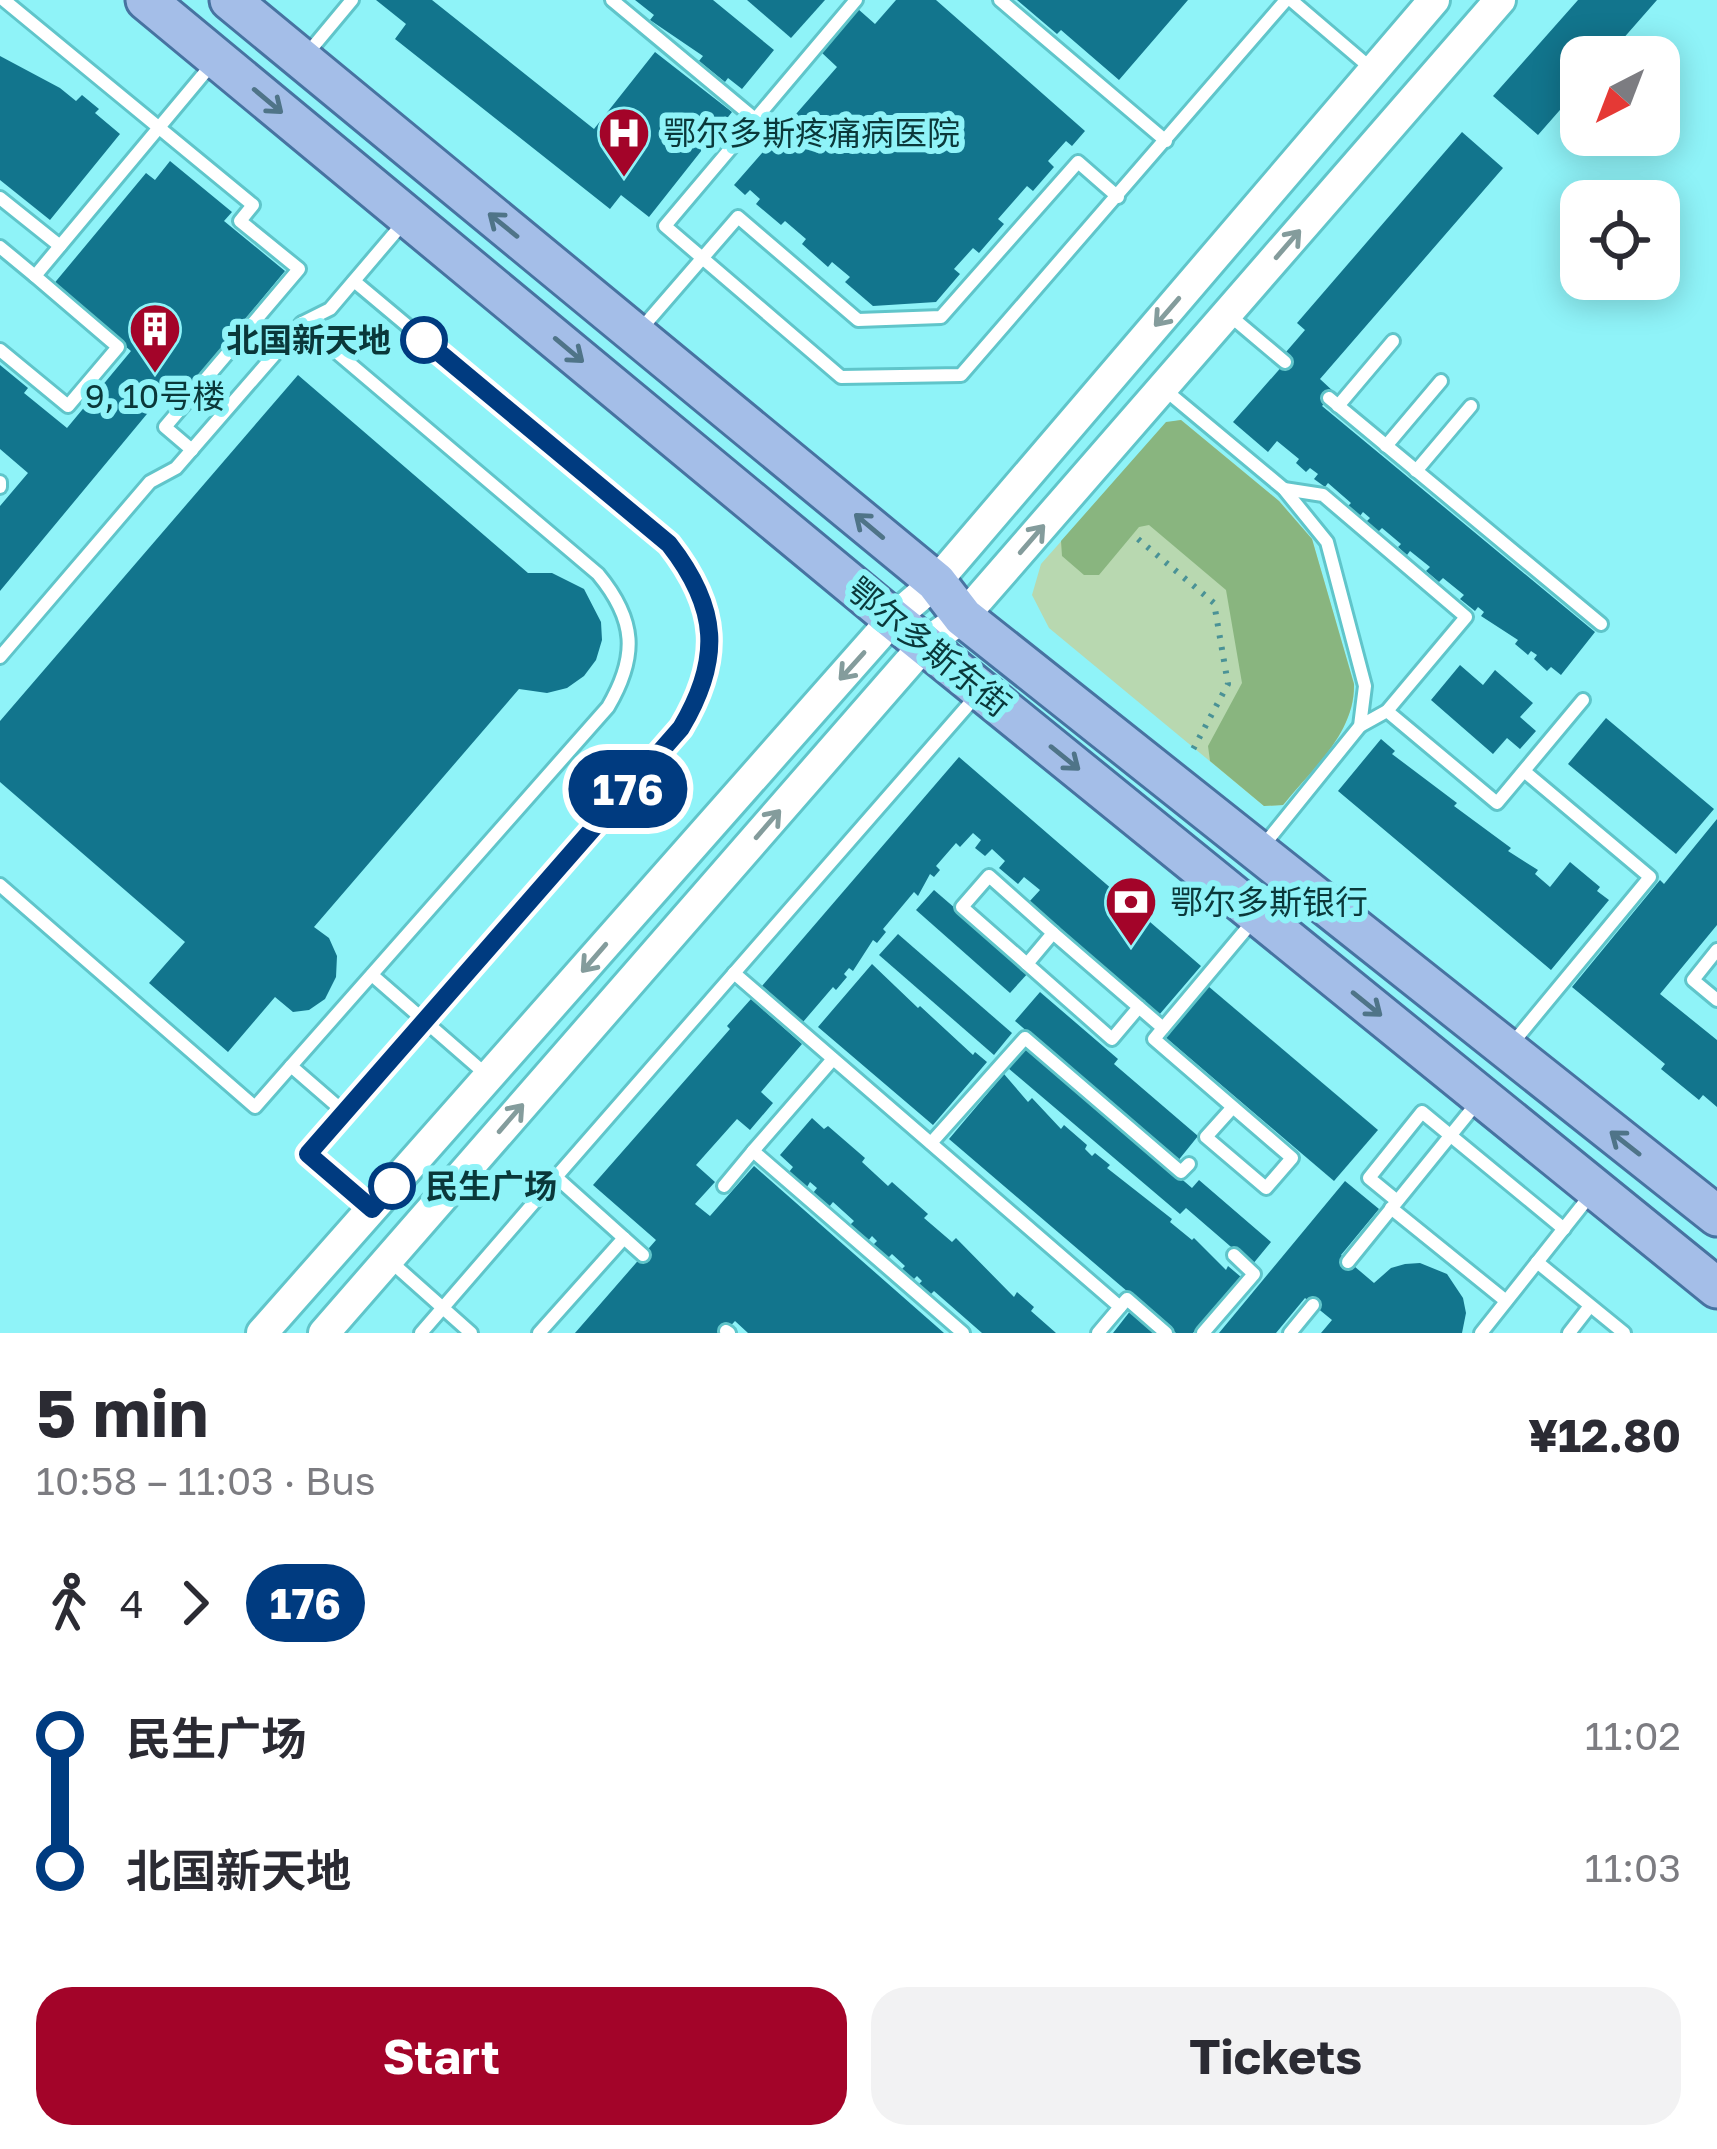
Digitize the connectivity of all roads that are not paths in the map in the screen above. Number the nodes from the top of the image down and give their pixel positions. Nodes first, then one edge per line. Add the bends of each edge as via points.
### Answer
1 (4, 0) edge
2 (146, 0) edge
3 (230, 0) edge
4 (352, 0) edge
5 (612, 0) edge
6 (856, 0) edge
7 (1000, 0) edge
8 (1288, 0) edge
9 (1434, 0) edge
10 (1500, 0) edge
11 (217, 59) junction
12 (302, 59) junction
13 (1374, 71) junction
14 (755, 119) junction
15 (159, 128) junction
16 (1166, 141) junction
17 (1118, 196) junction
18 (0, 198) edge
19 (408, 217) junction
20 (60, 246) junction
21 (0, 247) edge
22 (703, 258) junction
23 (35, 276) junction
24 (354, 281) junction
25 (1227, 314) junction
26 (302, 323) junction
27 (637, 334) junction
28 (1393, 341) dead end
29 (0, 350) edge
30 (1286, 362) dead end
31 (1441, 381) dead end
32 (1163, 388) junction
33 (1472, 406) dead end
34 (1386, 446) junction
35 (192, 450) junction
36 (1416, 471) junction
37 (1285, 489) junction
38 (936, 582) junction
39 (963, 617) junction
40 (893, 620) junction
41 (1601, 624) dead end
42 (925, 644) junction
43 (0, 657) edge
44 (981, 690) junction
45 (1583, 700) dead end
46 (1387, 711) junction
47 (1360, 726) junction
48 (1524, 771) junction
49 (1258, 851) junction
50 (0, 885) edge
51 (1258, 915) junction
52 (1053, 933) junction
53 (1717, 950) edge
54 (1027, 964) junction
55 (734, 973) junction
56 (372, 975) junction
57 (1717, 1000) edge
58 (1139, 1007) junction
59 (424, 1021) junction
60 (1163, 1028) junction
61 (1508, 1050) junction
62 (833, 1058) junction
63 (291, 1066) junction
64 (489, 1077) junction
65 (1482, 1097) junction
66 (1232, 1107) junction
67 (344, 1112) junction
68 (1450, 1135) junction
69 (932, 1143) junction
70 (753, 1151) junction
71 (1189, 1164) dead end
72 (556, 1178) junction
73 (724, 1186) dead end
74 (1595, 1190) junction
75 (1394, 1205) junction
76 (372, 1209) junction
77 (1717, 1216) edge
78 (1564, 1228) junction
79 (624, 1238) junction
80 (643, 1255) dead end
81 (1234, 1255) dead end
82 (388, 1259) junction
83 (1348, 1262) dead end
84 (1537, 1262) junction
85 (1717, 1288) edge
86 (1506, 1301) junction
87 (1313, 1305) dead end
88 (1591, 1306) junction
89 (1120, 1307) junction
90 (443, 1308) junction
91 (262, 1333) edge
92 (324, 1333) edge
93 (421, 1333) edge
94 (471, 1333) edge
95 (539, 1333) edge
96 (962, 1333) edge
97 (1098, 1333) edge
98 (1166, 1333) edge
99 (1203, 1333) edge
100 (1290, 1333) edge
101 (1480, 1333) edge
102 (1569, 1333) edge
103 (1624, 1333) edge

1 - 15 lane
2 - 11 main road, 鄂尔多斯东街
3 - 12 main road, 鄂尔多斯东街
4 - 12 lane
5 - 14 lane
6 - 14 lane
7 - 16 lane
8 - 13 lane
8 - 16 lane
9 - 13 street
25 -> 10 street
11 - 15 lane
11 -> 19 main road, 鄂尔多斯东街
27 -> 12 main road, 鄂尔多斯东街
13 -> 38 street
14 - 22 lane via 665,226
15 - 20 lane
15 - 35 lane via 253,206 240,221 299,269 164,427
16 - 17 lane
17 - 22 lane via 961,375 841,377
17 - 22 lane via 1078,162 941,317 857,320 738,217
18 - 20 lane
19 - 24 lane
19 -> 40 main road, 鄂尔多斯东街
20 - 23 lane
21 - 23 lane
22 - 27 lane
23 - 29 lane via 118,346 68,406
24 - 26 lane via 330,309
24 - 59 lane via 669,544 694,576 708,614 711,654 681,728
25 - 30 lane
25 - 32 street
26 - 35 lane
26 - 56 lane via 598,574 627,624 623,682 608,707
38 -> 27 main road, 鄂尔多斯东街
28 - 34 lane via 1333,402
31 - 34 lane
32 - 37 lane
39 -> 32 street
33 - 36 lane
34 - 36 lane
35 - 43 lane via 149,482
36 - 41 lane
37 - 46 lane via 1323,496 1466,616
37 - 47 lane via 1327,542 1365,686
38 - 39 main road, 鄂尔多斯东街
38 - 40 street
39 - 42 street
39 - 49 main road, 鄂尔多斯东街
40 - 42 main road, 鄂尔多斯东街
40 -> 64 street
42 - 44 main road, 鄂尔多斯东街
82 -> 42 street
44 -> 51 main road, 鄂尔多斯东街
44 - 55 lane
45 - 48 lane
46 - 47 lane
46 - 48 lane via 1497,803
47 - 49 lane
48 - 61 lane via 1650,877
49 - 61 main road, 鄂尔多斯东街
50 - 63 lane via 255,1107
51 - 60 lane
51 -> 65 main road, 鄂尔多斯东街
52 - 54 lane
52 - 54 lane via 989,876 962,908
52 - 58 lane
53 - 57 lane via 1693,980
54 - 58 lane via 1112,1039
55 - 62 lane
55 - 72 lane
56 - 59 lane
56 - 63 lane
58 - 60 lane
59 - 64 lane
59 - 67 lane
60 - 66 lane via 1154,1040
77 -> 61 main road, 鄂尔多斯东街
62 - 69 lane
62 - 70 lane
63 - 67 lane
64 - 76 street
65 - 68 lane
65 - 74 main road, 鄂尔多斯东街
66 - 66 lane via 1292,1158 1266,1188 1206,1137
67 - 76 lane via 308,1154
68 - 75 lane
68 - 75 lane via 1422,1112 1369,1178
68 - 78 lane
69 - 71 lane via 1024,1038 1181,1172
69 - 89 lane
70 - 73 lane
70 - 96 lane
72 - 79 lane
72 - 90 lane
74 - 78 lane
74 - 85 main road, 鄂尔多斯东街
75 - 83 lane
75 - 86 lane
76 - 91 street
78 - 84 lane
79 - 80 lane
79 - 95 lane
81 - 99 lane via 1255,1274
82 - 90 lane
82 - 92 street
84 - 86 lane
84 - 88 lane
86 - 101 lane
87 - 100 lane
88 - 102 lane
88 - 103 lane
89 - 97 lane
89 - 98 lane via 1127,1299
90 - 93 lane
90 - 94 lane

